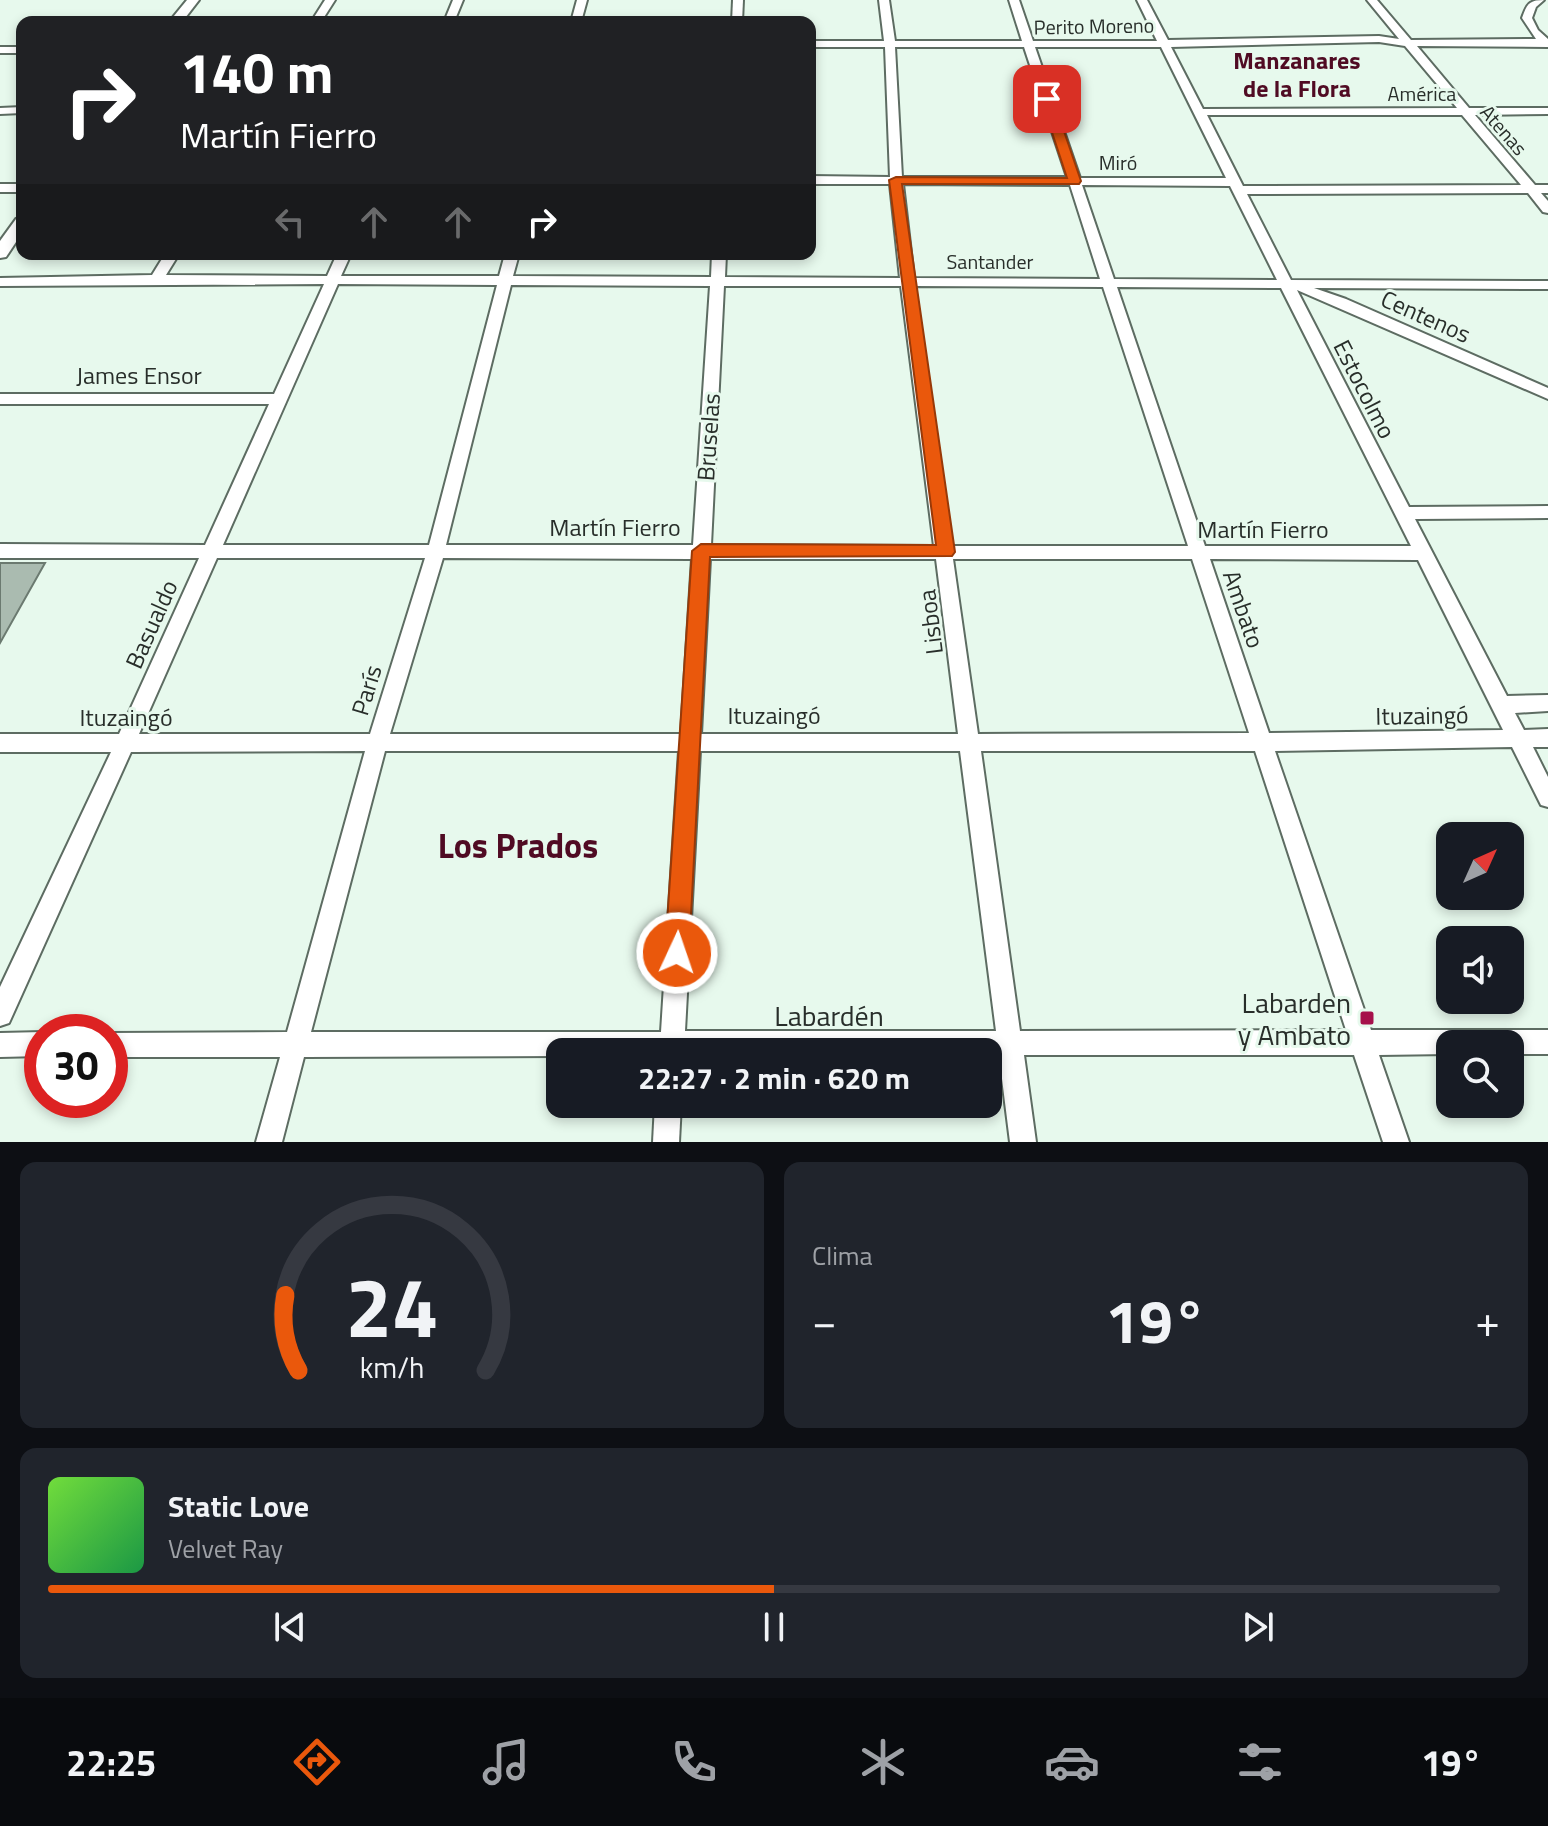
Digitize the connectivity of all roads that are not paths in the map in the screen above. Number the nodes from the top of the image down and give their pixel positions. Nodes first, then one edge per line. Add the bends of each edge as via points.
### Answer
1 (193, 0) edge
2 (884, 0) edge
3 (1014, 0) edge
4 (1142, 0) edge
5 (1372, 0) edge
6 (1539, 0) edge
7 (180, 16) edge
8 (1534, 32) junction
9 (1404, 39) junction
10 (1164, 43) junction
11 (1546, 43) edge
12 (816, 44) edge
13 (1029, 44) junction
14 (890, 45) junction
15 (1464, 110) junction
16 (1548, 111) edge
17 (1200, 112) junction
18 (816, 180) edge
19 (896, 180) junction
20 (1074, 181) junction
21 (1236, 186) junction
22 (1531, 189) junction
23 (1548, 189) edge
24 (1548, 209) edge
25 (16, 230) edge
26 (0, 253) edge
27 (168, 260) edge
28 (342, 260) edge
29 (510, 260) edge
30 (719, 260) edge
31 (156, 279) junction
32 (505, 280) junction
33 (333, 281) junction
34 (718, 281) junction
35 (907, 281) junction
36 (1106, 281) junction
37 (0, 282) edge
38 (1285, 283) junction
39 (1333, 283) junction
40 (1548, 285) edge
41 (1339, 302) junction
42 (1548, 394) edge
43 (0, 399) edge
44 (278, 399) junction
45 (1548, 512) edge
46 (1402, 513) junction
47 (212, 550) junction
48 (0, 551) edge
49 (436, 551) junction
50 (701, 551) junction
51 (946, 552) junction
52 (1199, 553) junction
53 (1422, 553) junction
54 (1548, 703) edge
55 (1501, 705) junction
56 (1548, 738) edge
57 (1518, 739) junction
58 (689, 741) junction
59 (969, 741) junction
60 (1264, 742) junction
61 (0, 743) edge
62 (125, 743) junction
63 (377, 744) junction
64 (1548, 798) edge
65 (0, 1014) edge
66 (673, 1038) edge
67 (1363, 1041) junction
68 (1548, 1042) edge
69 (24, 1044) edge
70 (0, 1045) edge
71 (128, 1045) edge
72 (1002, 1045) edge
73 (1010, 1045) junction
74 (294, 1047) junction
75 (546, 1048) edge
76 (667, 1118) edge
77 (269, 1142) edge
78 (666, 1142) edge
79 (1023, 1142) edge
80 (1396, 1142) edge

1 - 7 street
2 - 14 street, Lisboa
3 - 13 street, Ambato
4 - 10 street, Estocolmo
5 - 9 street, Atenas
6 - 8 street via 1528,11
8 - 9 street, Perito Moreno
8 - 11 street
9 - 10 street, Perito Moreno
9 - 11 street, Perito Moreno
9 - 15 street, Atenas
10 - 13 street, Perito Moreno
10 - 17 street, Estocolmo
12 - 14 street, Perito Moreno
13 - 14 street, Perito Moreno
13 - 20 street, Ambato
14 - 19 street, Lisboa
15 - 16 street, América
15 - 17 street, América
15 - 22 street, Atenas
17 - 21 street, Estocolmo
18 - 19 street, Miró
19 - 20 street, Miró
19 - 35 street, Lisboa
20 - 21 street, Miró
20 - 36 street, Ambato
21 - 22 street, Miró
21 - 38 street, Estocolmo
22 - 23 street, Miró
22 - 24 street, Atenas
25 - 26 street
27 - 31 street
28 - 33 street, Basualdo
29 - 32 street, París
30 - 34 street, Bruselas
31 - 33 street, Santander
31 - 37 street, Santander
32 - 33 street, Santander
32 - 34 street, Santander
32 - 49 street, París
33 - 44 street, Basualdo
34 - 35 street, Santander
34 - 50 street, Bruselas
35 - 36 street, Santander
35 - 51 street, Lisboa
36 - 38 street, Santander
36 - 52 street, Ambato
38 - 39 street, Santander
38 - 41 street, Centenos
38 - 46 street, Estocolmo
39 - 40 street, Santander
39 - 41 street
41 - 42 street, Centenos
43 - 44 street, James Ensor
44 - 47 street, Basualdo
45 - 46 street
46 - 53 street, Estocolmo
47 - 48 street, Martín Fierro
47 - 49 street, Martín Fierro
47 - 62 street, Basualdo
49 - 50 street, Martín Fierro
49 - 63 street, París
50 - 51 street, Martín Fierro
50 - 58 street, Bruselas
51 - 52 street, Martín Fierro
51 - 59 street, Lisboa
52 - 53 street, Martín Fierro
52 - 60 street, Ambato
53 - 55 street, Estocolmo
54 - 55 street, Ituzaingó
55 - 57 street, Estocolmo
56 - 57 street, Ituzaingó
57 - 60 street, Ituzaingó
57 - 64 street, Estocolmo
58 - 59 street, Ituzaingó
58 - 63 street, Ituzaingó
58 - 66 street, Bruselas
59 - 60 street, Ituzaingó
59 - 73 street, Lisboa
60 - 67 street, Ambato
61 - 62 street, Ituzaingó
62 - 63 street, Ituzaingó
62 - 65 street, Basualdo
63 - 74 street, París
67 - 68 street, Labardén
67 - 73 street, Labardén
67 - 80 street, Ambato
69 - 70 street
71 - 74 street, Labardén
72 - 73 street, Labardén
73 - 79 street, Lisboa
74 - 75 street, Labardén
74 - 77 street, París
76 - 78 street

